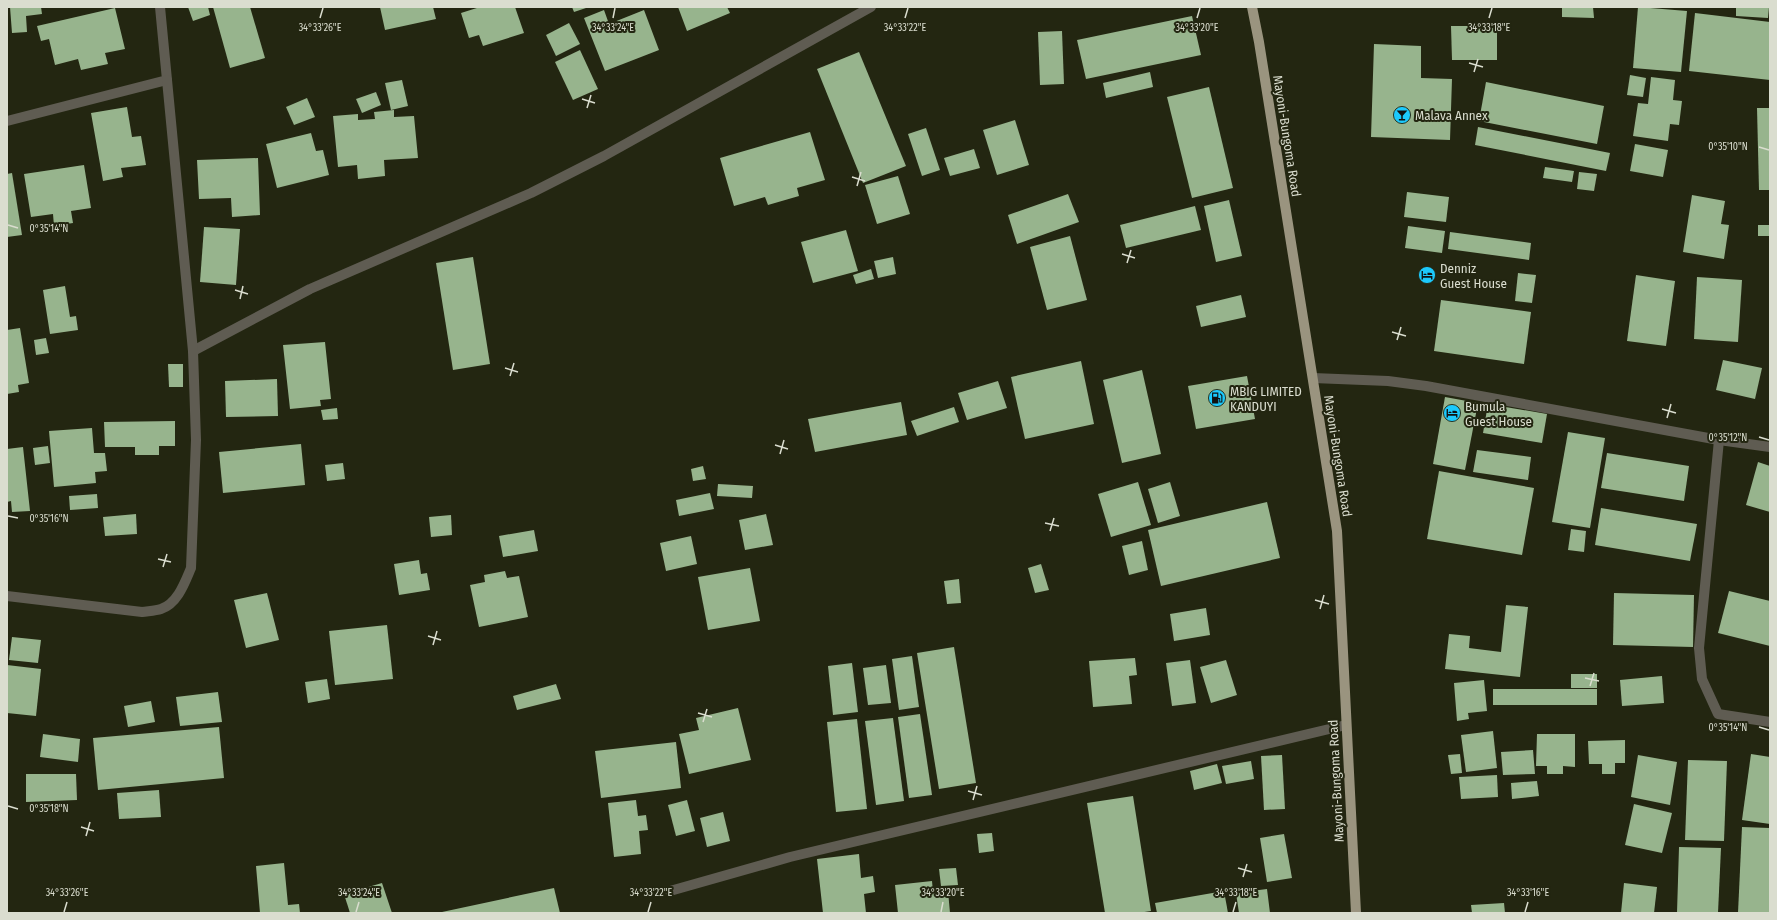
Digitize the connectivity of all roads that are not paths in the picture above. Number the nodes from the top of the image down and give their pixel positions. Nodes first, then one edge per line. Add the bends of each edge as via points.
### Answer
1 (160, 7) edge
2 (871, 7) edge
3 (1252, 7) edge
4 (167, 80) junction
5 (7, 121) edge
6 (193, 351) junction
7 (1313, 378) junction
8 (1719, 440) junction
9 (1770, 447) edge
10 (7, 596) edge
11 (1770, 722) edge
12 (1346, 725) junction
13 (670, 890) dead end
14 (1356, 913) edge

1 - 4 street
2 - 6 street via 604,156 531,193 310,289
3 - 7 main road, Mayoni-Bungoma Road
4 - 5 street
4 - 6 street
6 - 10 street via 196,440 191,568 183,587 173,600 162,608 142,612
7 - 8 street via 1388,381 1426,386
7 - 12 main road, Mayoni-Bungoma Road via 1336,531
8 - 9 street
8 - 11 street via 1699,648 1702,679 1718,714
12 - 13 street via 790,857
12 - 14 main road, Mayoni-Bungoma Road

